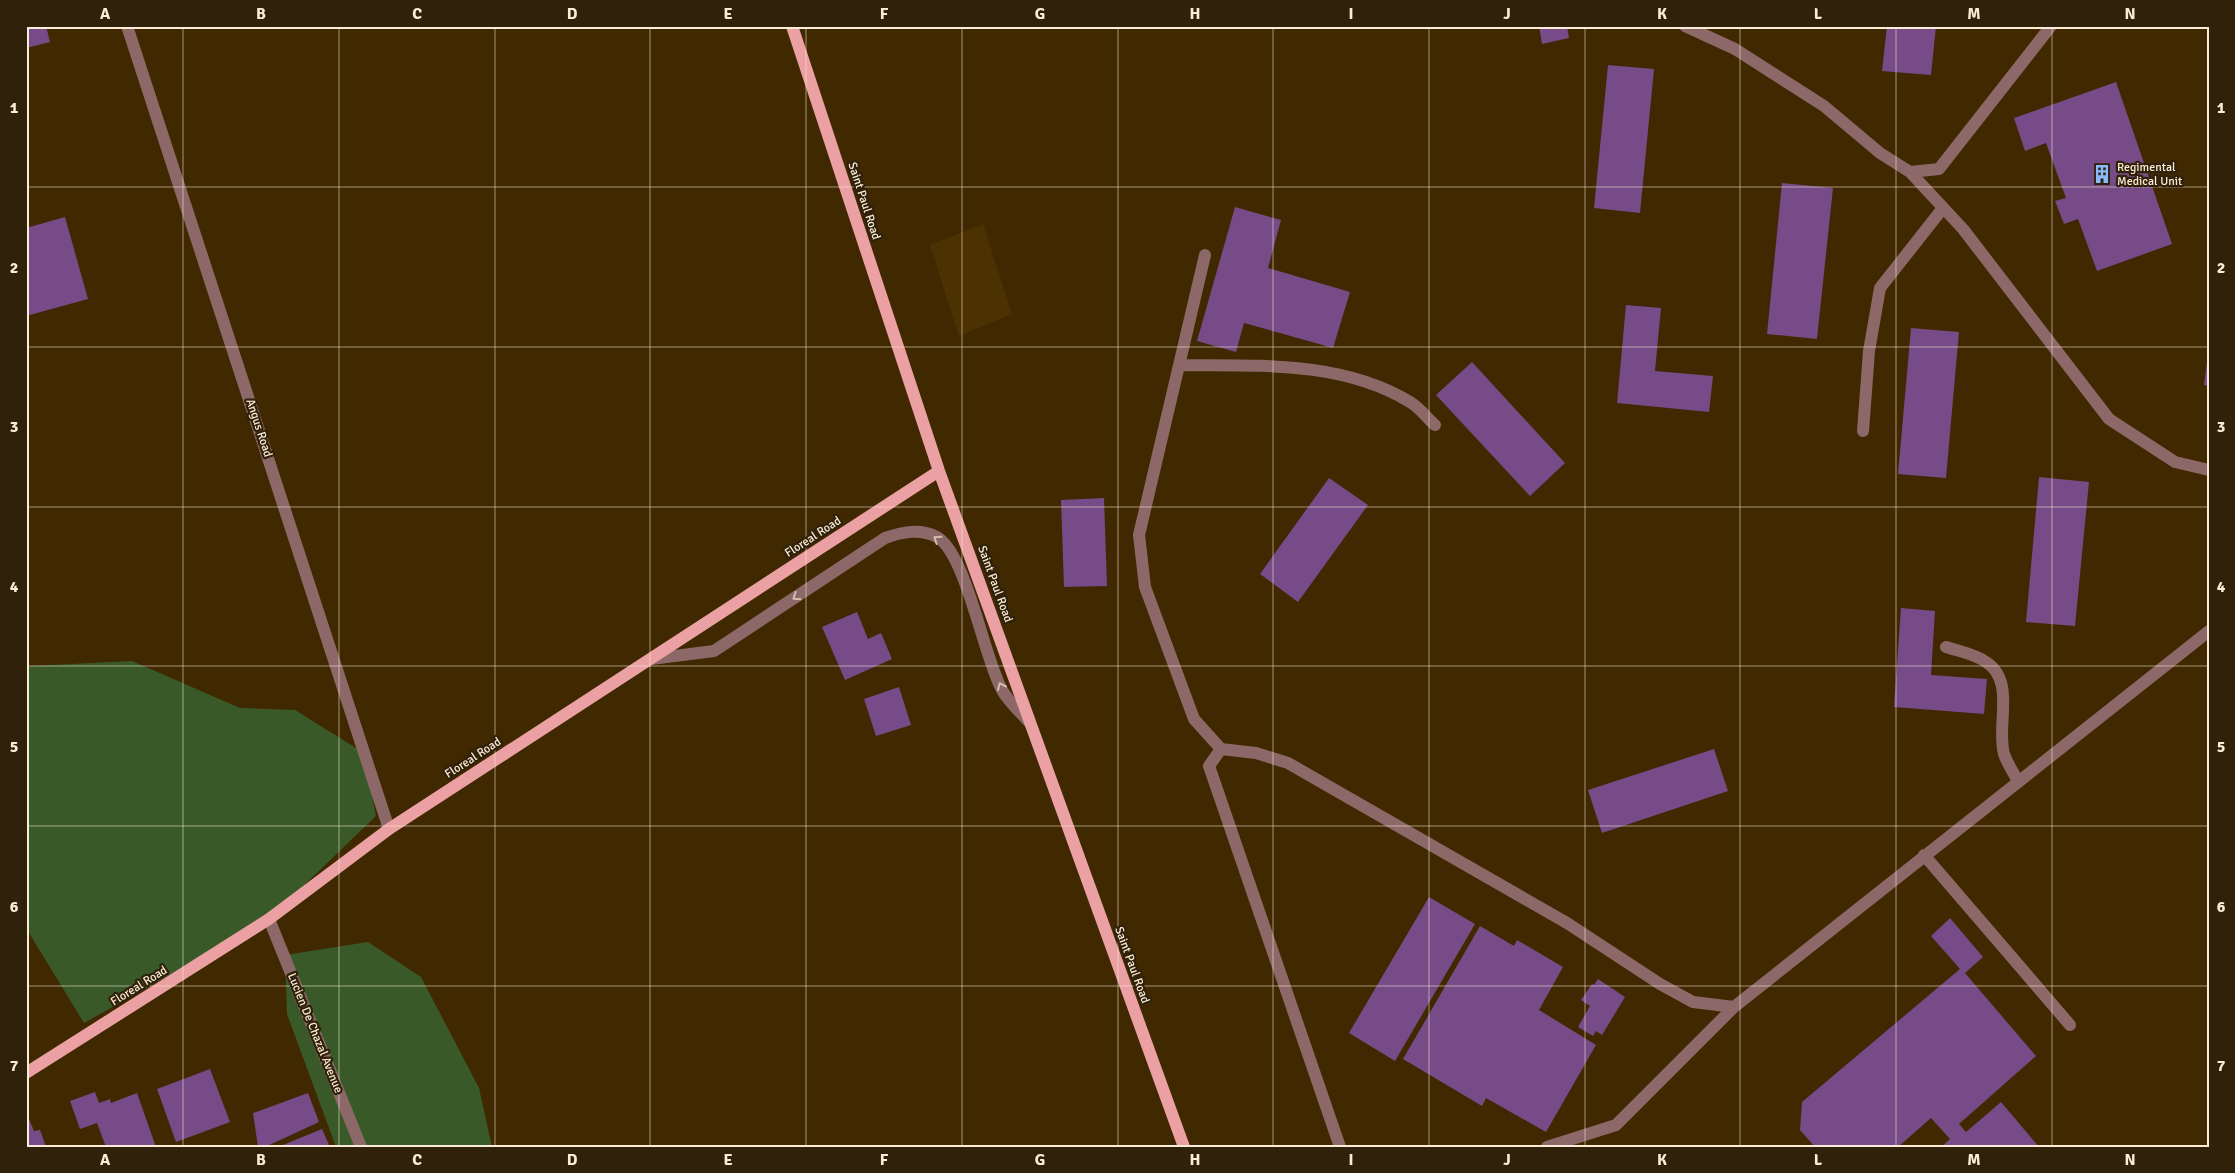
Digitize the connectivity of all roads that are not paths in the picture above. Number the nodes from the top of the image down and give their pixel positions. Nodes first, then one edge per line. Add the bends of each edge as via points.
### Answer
1 (127, 26) edge
2 (792, 26) edge
3 (1685, 26) edge
4 (2051, 26) edge
5 (1910, 172) junction
6 (1943, 208) junction
7 (1205, 255) dead end
8 (1179, 366) junction
9 (1435, 425) dead end
10 (1863, 431) dead end
11 (2209, 470) edge
12 (939, 471) junction
13 (2209, 631) edge
14 (1946, 646) dead end
15 (650, 659) junction
16 (1031, 724) junction
17 (1221, 749) junction
18 (2018, 782) junction
19 (389, 829) junction
20 (1924, 855) junction
21 (269, 919) junction
22 (1734, 1007) junction
23 (2070, 1025) dead end
24 (26, 1074) edge
25 (362, 1147) edge
26 (1184, 1147) edge
27 (1340, 1147) edge
28 (1547, 1147) edge

1 - 19 street, Angus Road
2 - 12 main road, Saint Paul Road
3 - 5 street via 1735,49 1824,106 1880,153
4 - 5 street via 1940,169
5 - 6 street
6 - 10 street via 1880,288 1869,351
6 - 11 street via 1964,229 2109,418 2175,462
7 - 8 street
8 - 9 street via 1278,366 1355,377 1411,402
8 - 17 street via 1139,535 1145,587 1194,719
12 - 15 main road, Floreal Road
12 - 16 main road, Saint Paul Road
13 - 18 street
14 - 18 street via 1987,662 1999,678 2004,696 2001,726 2004,754
16 -> 15 street via 1002,690 955,556 938,538 922,532 902,532 885,538 714,651
15 - 19 main road, Floreal Road
16 - 26 main road, Saint Paul Road
17 - 22 street via 1256,753 1288,764 1567,923 1693,1002
17 - 27 street via 1209,766
18 - 20 street
19 - 21 main road, Floreal Road
20 - 22 street
20 - 23 street
21 - 24 main road, Floreal Road
21 - 25 street, Lucien De Chazal Avenue
22 - 28 street via 1616,1125

